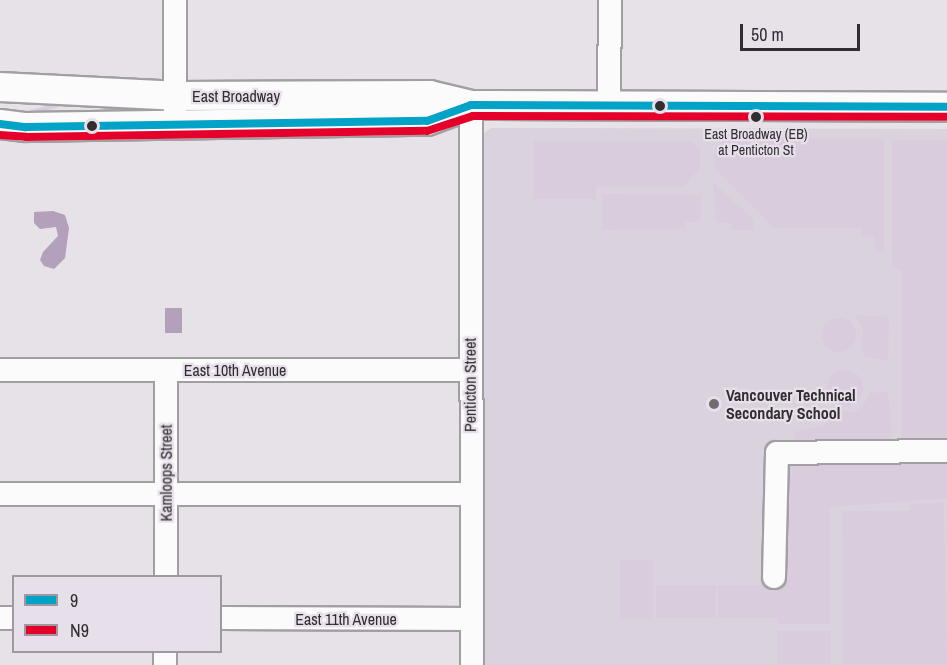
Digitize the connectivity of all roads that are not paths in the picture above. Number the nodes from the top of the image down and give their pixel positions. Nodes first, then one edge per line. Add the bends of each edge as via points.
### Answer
1 (175, 0) edge
2 (610, 0) edge
3 (0, 87) edge
4 (175, 96) junction
5 (471, 105) junction
6 (609, 106) junction
7 (947, 107) edge
8 (0, 124) edge
9 (175, 126) junction
10 (0, 370) edge
11 (166, 370) junction
12 (470, 370) junction
13 (947, 451) edge
14 (166, 493) junction
15 (470, 494) junction
16 (0, 495) edge
17 (166, 575) edge
18 (774, 577) dead end
19 (222, 618) edge
20 (472, 619) junction
21 (472, 665) edge

1 - 4 street
2 - 6 street
3 - 4 main road, East Broadway
4 - 5 main road, East Broadway via 430,95
4 - 9 street
5 - 6 main road, East Broadway
5 - 9 main road, East Broadway via 427,121
5 - 12 street, Penticton Street
6 - 7 main road, East Broadway
8 - 9 main road, East Broadway
10 - 11 street, East 10th Avenue
11 - 12 street, East 10th Avenue
11 - 14 street, Kamloops Street
12 - 15 street, Penticton Street
13 - 18 street via 777,453
14 - 15 street
14 - 16 street
14 - 17 street, Kamloops Street
15 - 20 street, Penticton Street
19 - 20 street, East 11th Avenue
20 - 21 street, Penticton Street

